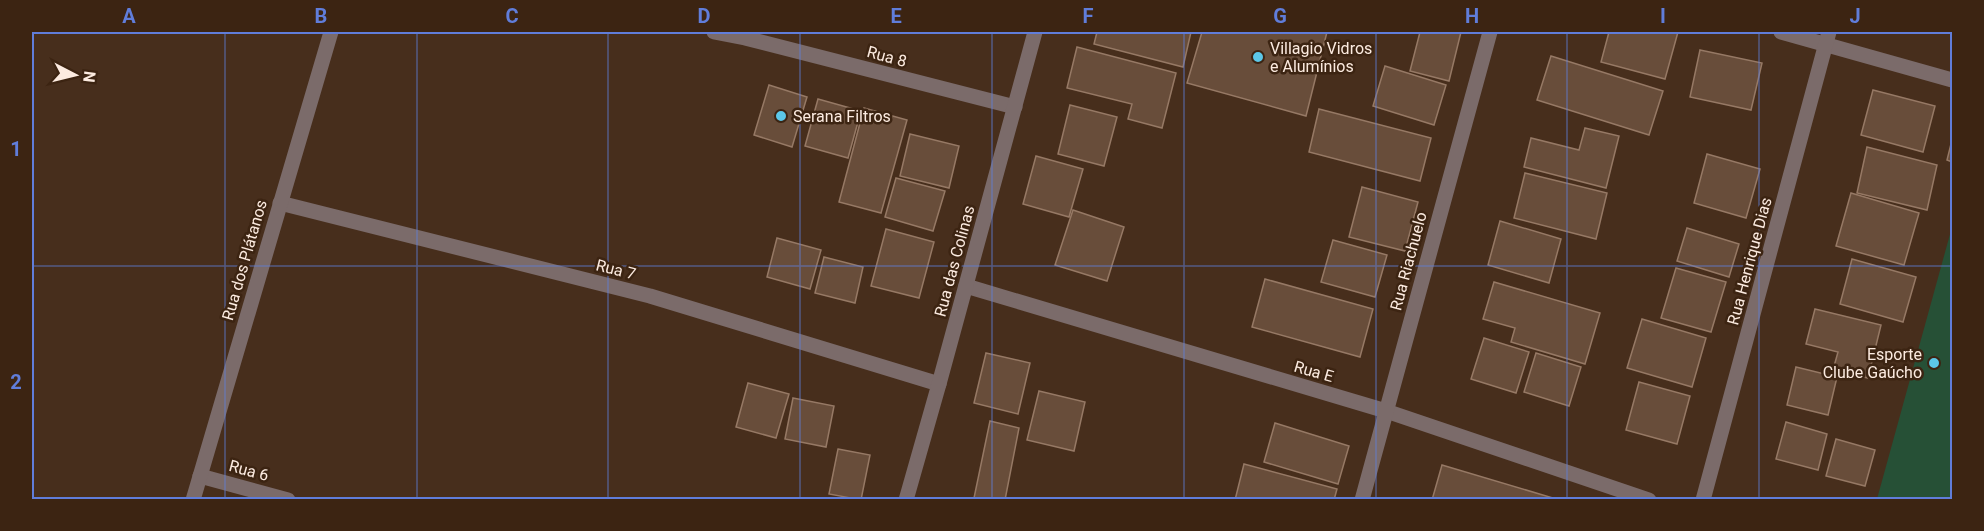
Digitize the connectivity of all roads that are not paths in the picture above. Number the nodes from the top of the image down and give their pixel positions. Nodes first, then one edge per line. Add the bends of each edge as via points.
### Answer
1 (331, 32) edge
2 (714, 32) edge
3 (1035, 32) edge
4 (1490, 32) edge
5 (1781, 32) edge
6 (1828, 38) edge
7 (1953, 80) edge
8 (1015, 107) junction
9 (280, 203) junction
10 (966, 286) junction
11 (939, 384) junction
12 (1386, 411) junction
13 (200, 476) junction
14 (194, 500) edge
15 (288, 500) edge
16 (906, 500) edge
17 (1362, 500) edge
18 (1649, 500) edge
19 (1703, 500) edge

1 - 9 street, Rua dos Plátanos
2 - 8 street, Rua 8
3 - 8 street, Rua das Colinas
4 - 12 street, Rua Riachuelo
5 - 6 street
6 - 7 street
6 - 19 street, Rua Henrique Dias
8 - 10 street, Rua das Colinas
9 - 11 street, Rua 7 via 650,296
9 - 13 street, Rua dos Plátanos
10 - 11 street, Rua das Colinas
10 - 12 street, Rua E
11 - 16 street, Rua das Colinas
12 - 17 street, Rua Riachuelo
12 - 18 street, Rua E
13 - 14 street, Rua dos Plátanos
13 - 15 street, Rua 6

